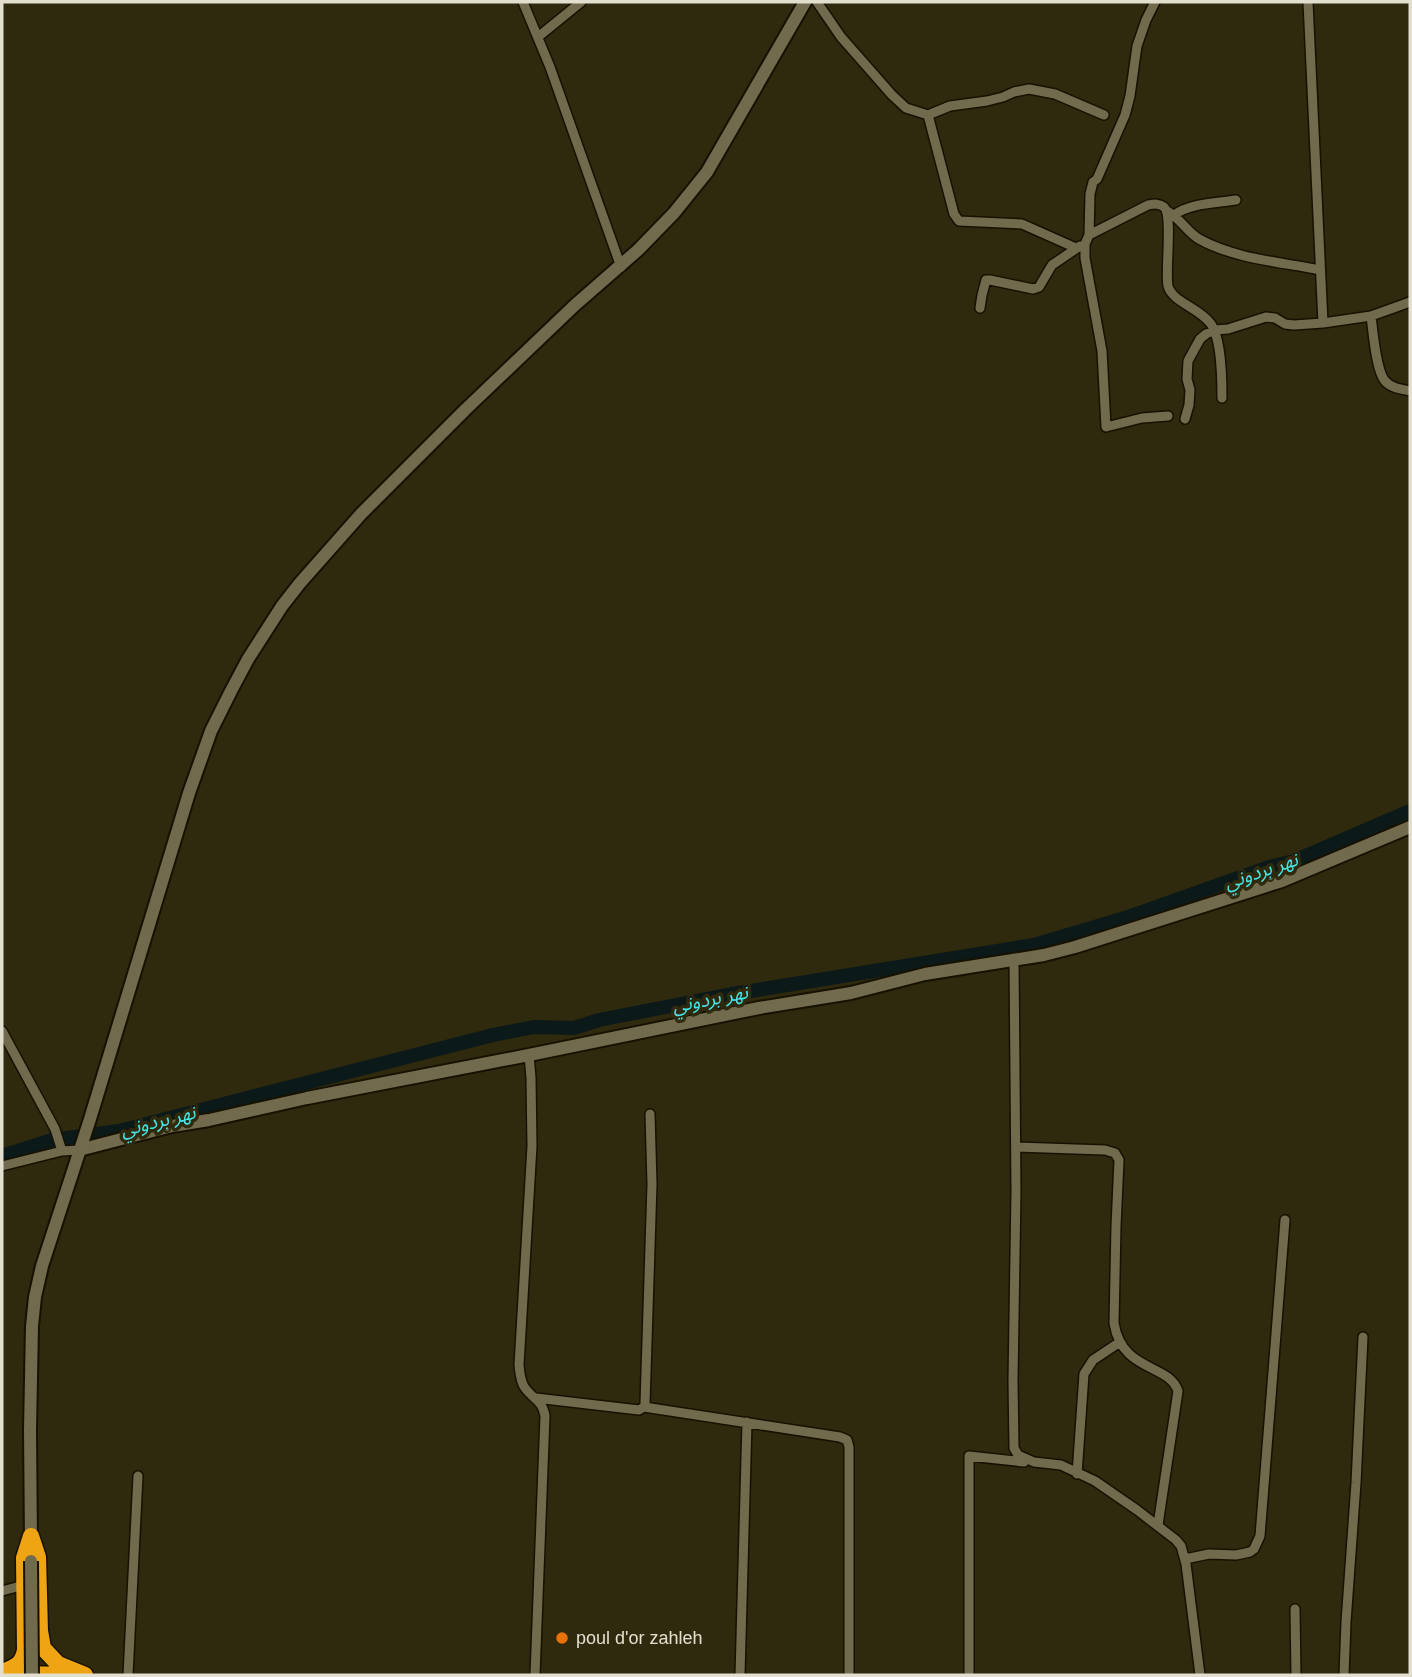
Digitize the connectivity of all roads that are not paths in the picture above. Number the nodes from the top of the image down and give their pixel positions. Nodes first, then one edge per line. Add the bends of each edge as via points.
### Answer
1 (523, 2) edge
2 (581, 2) edge
3 (805, 2) edge
4 (817, 2) edge
5 (1155, 2) edge
6 (1308, 2) edge
7 (538, 37) junction
8 (928, 115) junction
9 (1104, 115) dead end
10 (1236, 200) dead end
11 (1170, 213) junction
12 (1089, 235) junction
13 (1080, 246) junction
14 (621, 267) junction
15 (1320, 270) junction
16 (1410, 302) edge
17 (980, 308) dead end
18 (1371, 316) junction
19 (1323, 323) junction
20 (1215, 330) junction
21 (1410, 391) edge
22 (1223, 398) dead end
23 (1168, 416) dead end
24 (1185, 419) dead end
25 (1410, 827) edge
26 (1014, 959) junction
27 (2, 1031) edge
28 (529, 1055) junction
29 (650, 1114) dead end
30 (61, 1146) junction
31 (80, 1147) junction
32 (1016, 1147) junction
33 (2, 1166) edge
34 (1285, 1220) dead end
35 (1363, 1337) dead end
36 (1120, 1342) junction
37 (536, 1398) junction
38 (644, 1407) junction
39 (747, 1422) junction
40 (1034, 1462) junction
41 (1077, 1474) junction
42 (138, 1476) dead end
43 (1158, 1525) junction
44 (31, 1536) junction
45 (1185, 1559) junction
46 (24, 1585) junction
47 (2, 1591) edge
48 (1295, 1609) dead end
49 (2, 1673) edge
50 (32, 1675) edge
51 (77, 1675) edge
52 (85, 1675) edge
53 (128, 1675) edge
54 (535, 1675) edge
55 (740, 1675) edge
56 (849, 1675) edge
57 (969, 1675) edge
58 (1200, 1675) edge
59 (1296, 1675) edge
60 (1344, 1675) edge

1 - 7 street
2 - 7 street
3 - 14 main road via 707,172
4 - 8 street via 892,95 906,108
5 - 12 street via 1137,46 1125,115 1091,186
6 - 15 street
7 - 14 street
8 - 9 street via 1030,89 1055,94
8 - 13 street via 959,221 1022,224
10 - 11 street
11 - 12 street via 1159,204 1148,205
11 - 15 street via 1192,234 1213,245
11 - 20 street via 1170,290
12 - 13 street
13 - 17 street via 1052,265 1034,289 986,280
13 - 23 street via 1102,351 1106,427
14 - 31 main road via 545,333 361,514 265,631 211,731
15 - 19 street
16 - 18 street
18 - 19 street
18 - 21 street via 1383,379
19 - 20 street via 1294,325 1266,317
20 - 22 street
20 - 24 street via 1200,340 1188,361
25 - 26 main road via 1282,881 1075,947
26 - 28 main road
26 - 32 street
27 - 30 street
28 - 31 main road
28 - 37 street via 532,1146 519,1365 525,1388
29 - 38 street
30 - 31 street
30 - 33 street
31 - 44 main road via 35,1297
32 - 36 street via 1105,1150 1118,1156 1114,1323
32 - 40 street via 1013,1443 1018,1455
34 - 45 street via 1260,1536 1250,1552
35 - 60 street
36 - 41 street via 1093,1360 1084,1374
36 - 43 street via 1130,1356 1172,1380 1178,1391
37 - 38 street
37 - 54 street via 545,1416
38 - 39 street
39 - 55 street
39 - 56 street via 841,1437 849,1443
40 - 41 street via 1069,1467
40 - 57 street via 969,1456
41 - 43 street via 1095,1481
42 - 53 street
43 - 45 street via 1181,1546
44 - 46 highway via 24,1558
44 - 50 main road, bridge
44 - 52 highway via 38,1558 43,1648 58,1664
45 - 58 street
46 - 47 street
46 - 49 highway via 24,1657 18,1666
48 - 59 street
49 - 51 highway

